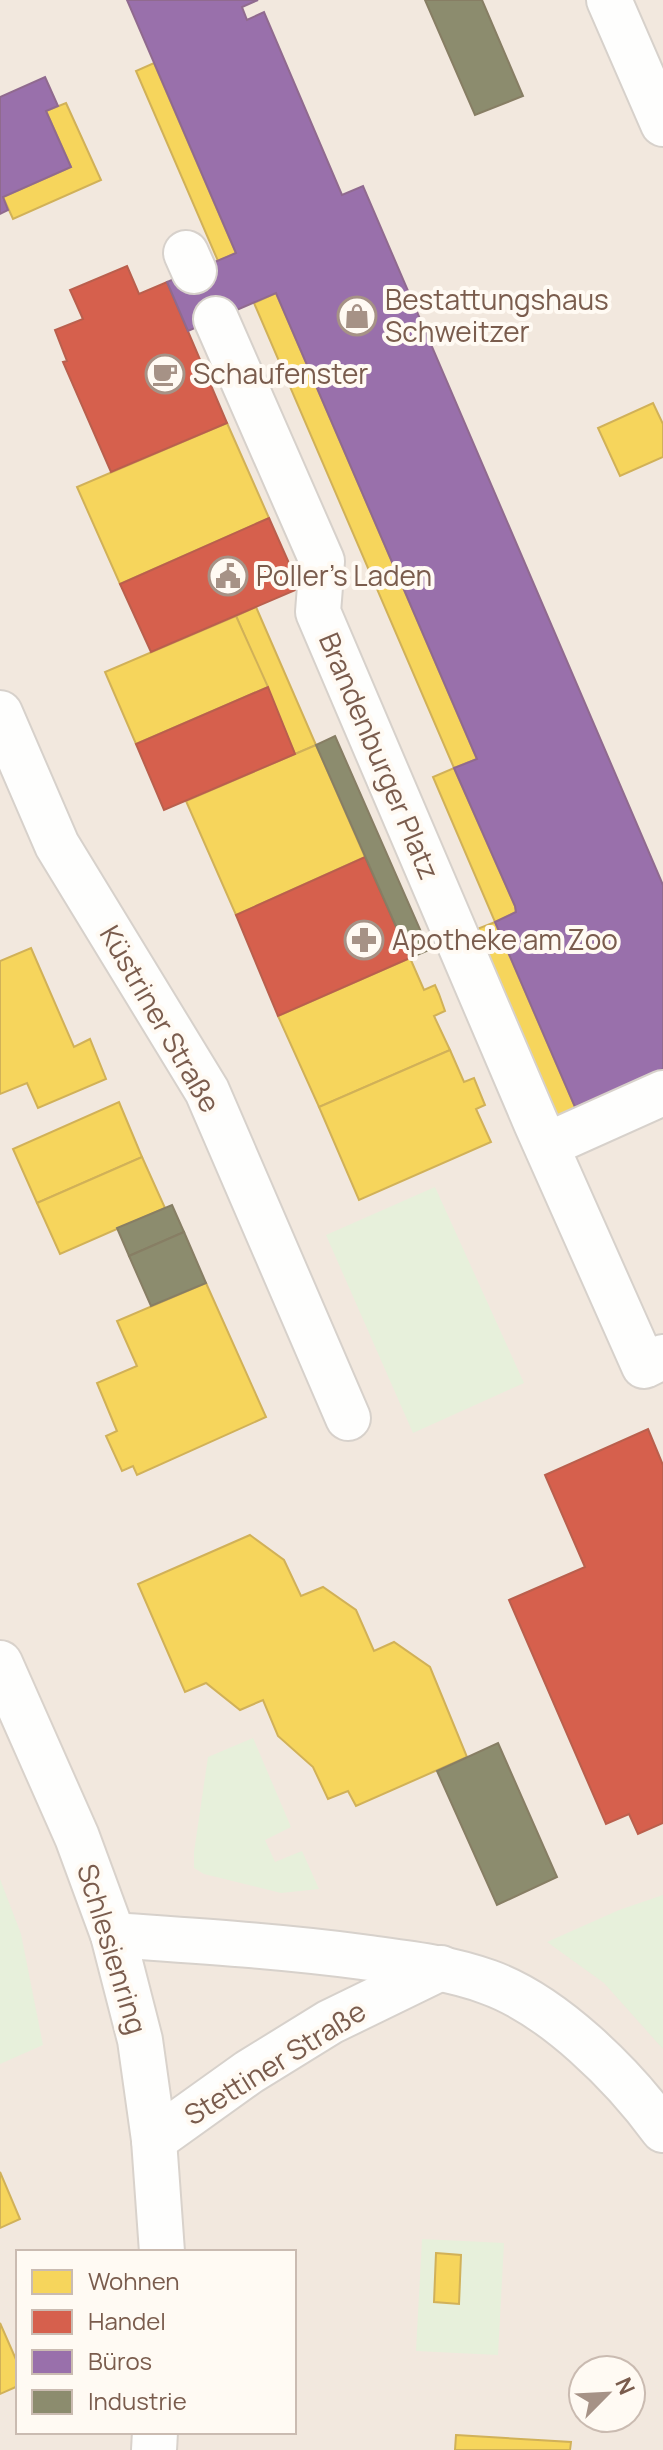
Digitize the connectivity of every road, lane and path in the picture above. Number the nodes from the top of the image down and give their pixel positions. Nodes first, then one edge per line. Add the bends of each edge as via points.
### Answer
1 (609, 0) edge
2 (663, 124) edge
3 (216, 319) dead end
4 (0, 713) edge
5 (663, 1093) edge
6 (547, 1145) junction
7 (663, 1357) edge
8 (348, 1418) dead end
9 (0, 1663) edge
10 (113, 1935) junction
11 (441, 1968) junction
12 (663, 2130) edge
13 (154, 2140) junction
14 (162, 2250) edge

1 - 2 street
3 - 6 street, Brandenburger Platz via 322,561 318,612
4 - 8 street, Küstriner Straße via 57,845 207,1091
5 - 6 street
6 - 7 street, Brandenburger Platz via 644,1366
9 - 10 street, Schlesienring via 77,1837
10 - 11 street, Stettiner Straße via 222,1941
10 - 13 street, Schlesienring via 140,2040
11 - 12 street, Stettiner Straße via 490,1982 537,2007 589,2047
11 - 13 street, Stettiner Straße via 330,2022
13 - 14 street, Schlesienring

